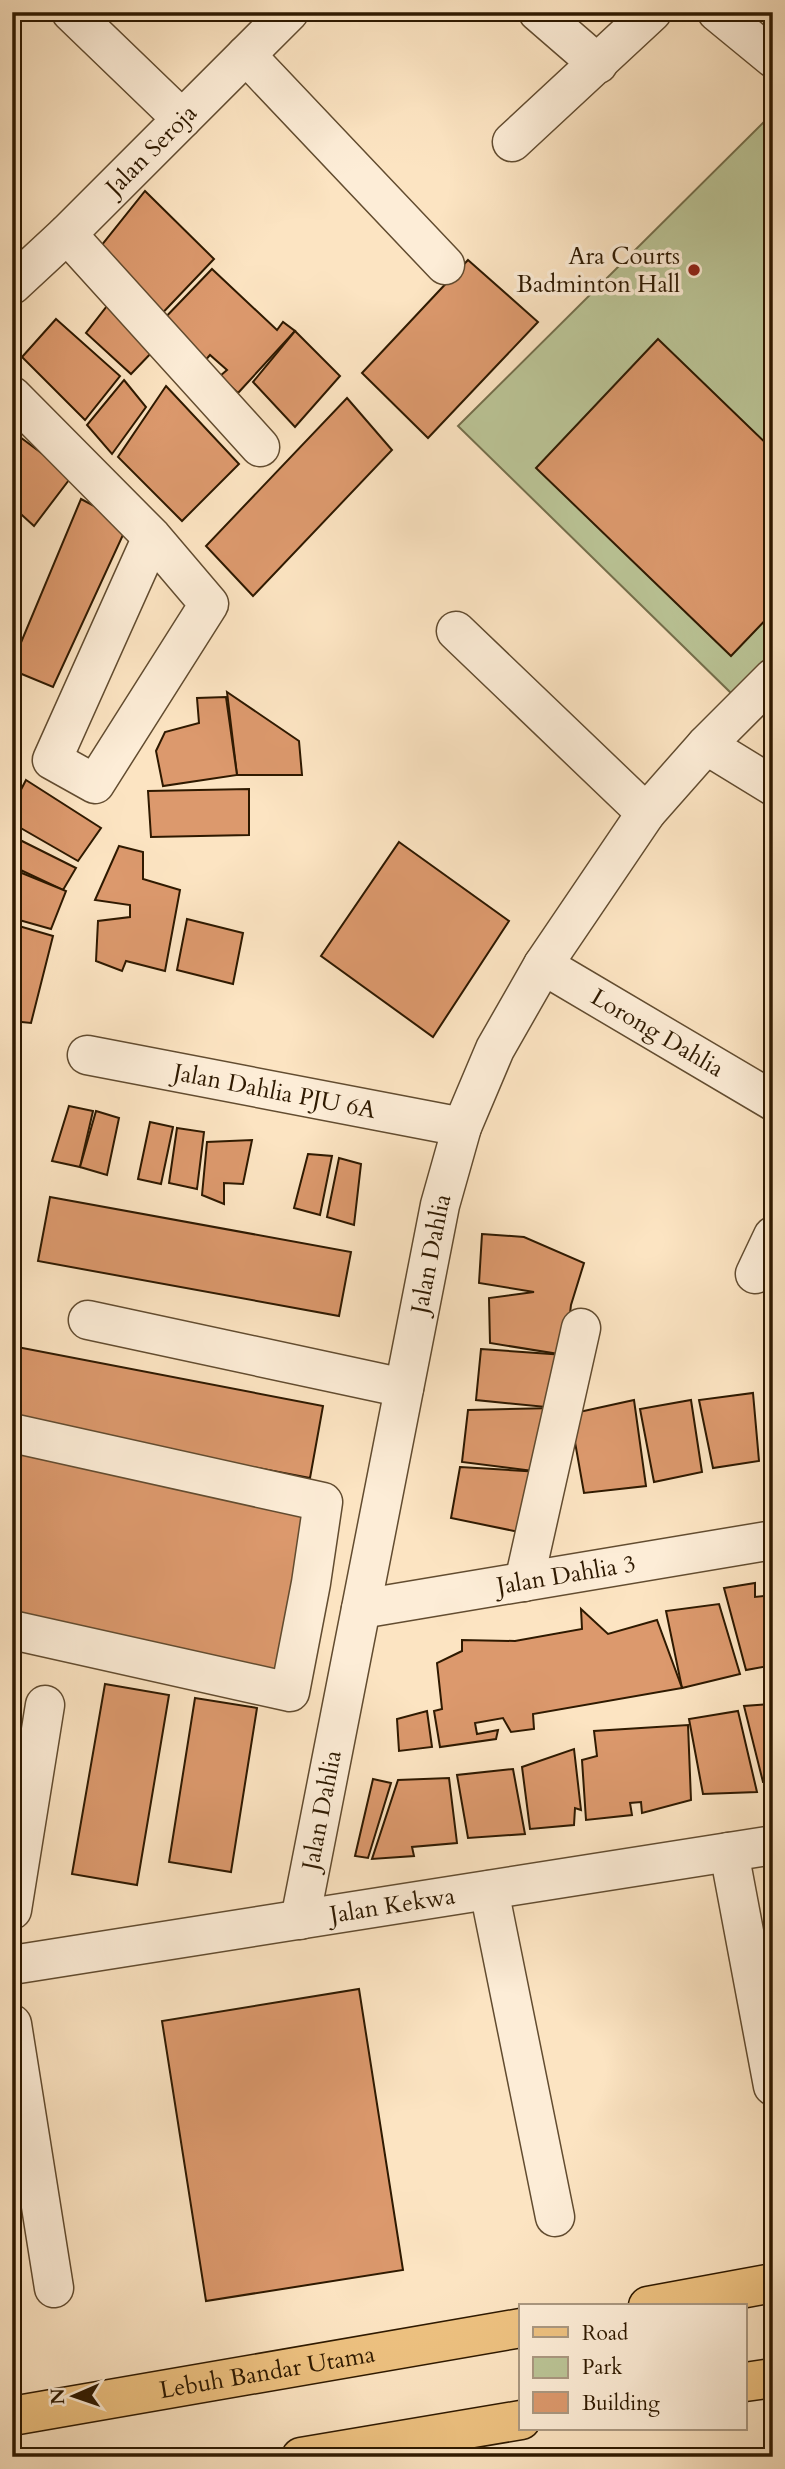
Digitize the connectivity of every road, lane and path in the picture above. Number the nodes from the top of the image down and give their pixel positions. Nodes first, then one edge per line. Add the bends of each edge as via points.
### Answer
1 (71, 12) edge
2 (538, 12) edge
3 (652, 12) edge
4 (262, 28) edge
5 (598, 64) junction
6 (182, 119) junction
7 (512, 142) dead end
8 (67, 234) junction
9 (445, 265) dead end
10 (12, 285) edge
11 (12, 396) edge
12 (260, 447) dead end
13 (152, 537) junction
14 (456, 631) dead end
15 (773, 678) edge
16 (706, 745) junction
17 (773, 786) edge
18 (646, 813) junction
19 (543, 965) junction
20 (87, 1055) dead end
21 (773, 1101) edge
22 (463, 1127) junction
23 (773, 1236) edge
24 (755, 1274) dead end
25 (88, 1320) dead end
26 (581, 1328) dead end
27 (404, 1388) junction
28 (12, 1433) edge
29 (319, 1532) junction
30 (773, 1540) edge
31 (374, 1542) junction
32 (524, 1582) junction
33 (311, 1583) junction
34 (362, 1601) junction
35 (12, 1630) edge
36 (45, 1704) dead end
37 (773, 1845) edge
38 (729, 1852) junction
39 (489, 1891) junction
40 (12, 1910) edge
41 (300, 1920) junction
42 (12, 1965) edge
43 (12, 2024) edge
44 (773, 2086) edge
45 (555, 2217) dead end
46 (773, 2283) edge
47 (54, 2288) dead end
48 (659, 2304) edge
49 (519, 2328) edge
50 (773, 2378) edge
51 (746, 2382) edge
52 (16, 2417) edge
53 (519, 2420) edge
54 (301, 2457) edge

1 - 6 street
2 - 5 street
3 - 5 street
4 - 6 street, Jalan Seroja
4 - 9 street
5 - 7 street
6 - 8 street, Jalan Seroja
8 - 10 street, Jalan Seroja
8 - 12 street
11 - 13 street
13 - 13 street via 209,604 95,784 52,760
14 - 18 street
15 - 16 street, Jalan Dahlia
16 - 17 street
16 - 18 street, Jalan Dahlia
18 - 19 street, Jalan Dahlia
19 - 21 street, Lorong Dahlia
19 - 22 street, Jalan Dahlia via 495,1049
20 - 22 street, Jalan Dahlia PJU 6A
22 - 27 street, Jalan Dahlia via 440,1205
23 - 24 street
25 - 27 street
26 - 32 street
27 - 31 street, Jalan Dahlia
28 - 29 street via 323,1502
29 - 31 street
29 - 33 street
30 - 32 street, Jalan Dahlia 3
31 - 34 street, Jalan Dahlia
32 - 34 street, Jalan Dahlia 3
33 - 34 street
33 - 35 street via 290,1692
34 - 41 street, Jalan Dahlia
36 - 40 street
37 - 38 street, Jalan Kekwa
38 - 39 street, Jalan Kekwa
38 - 44 street
39 - 41 street, Jalan Kekwa
39 - 45 street
41 - 42 street, Jalan Kekwa
43 - 47 street
46 - 48 main road
49 - 52 main road, Lebuh Bandar Utama
50 - 51 main road
53 - 54 main road

